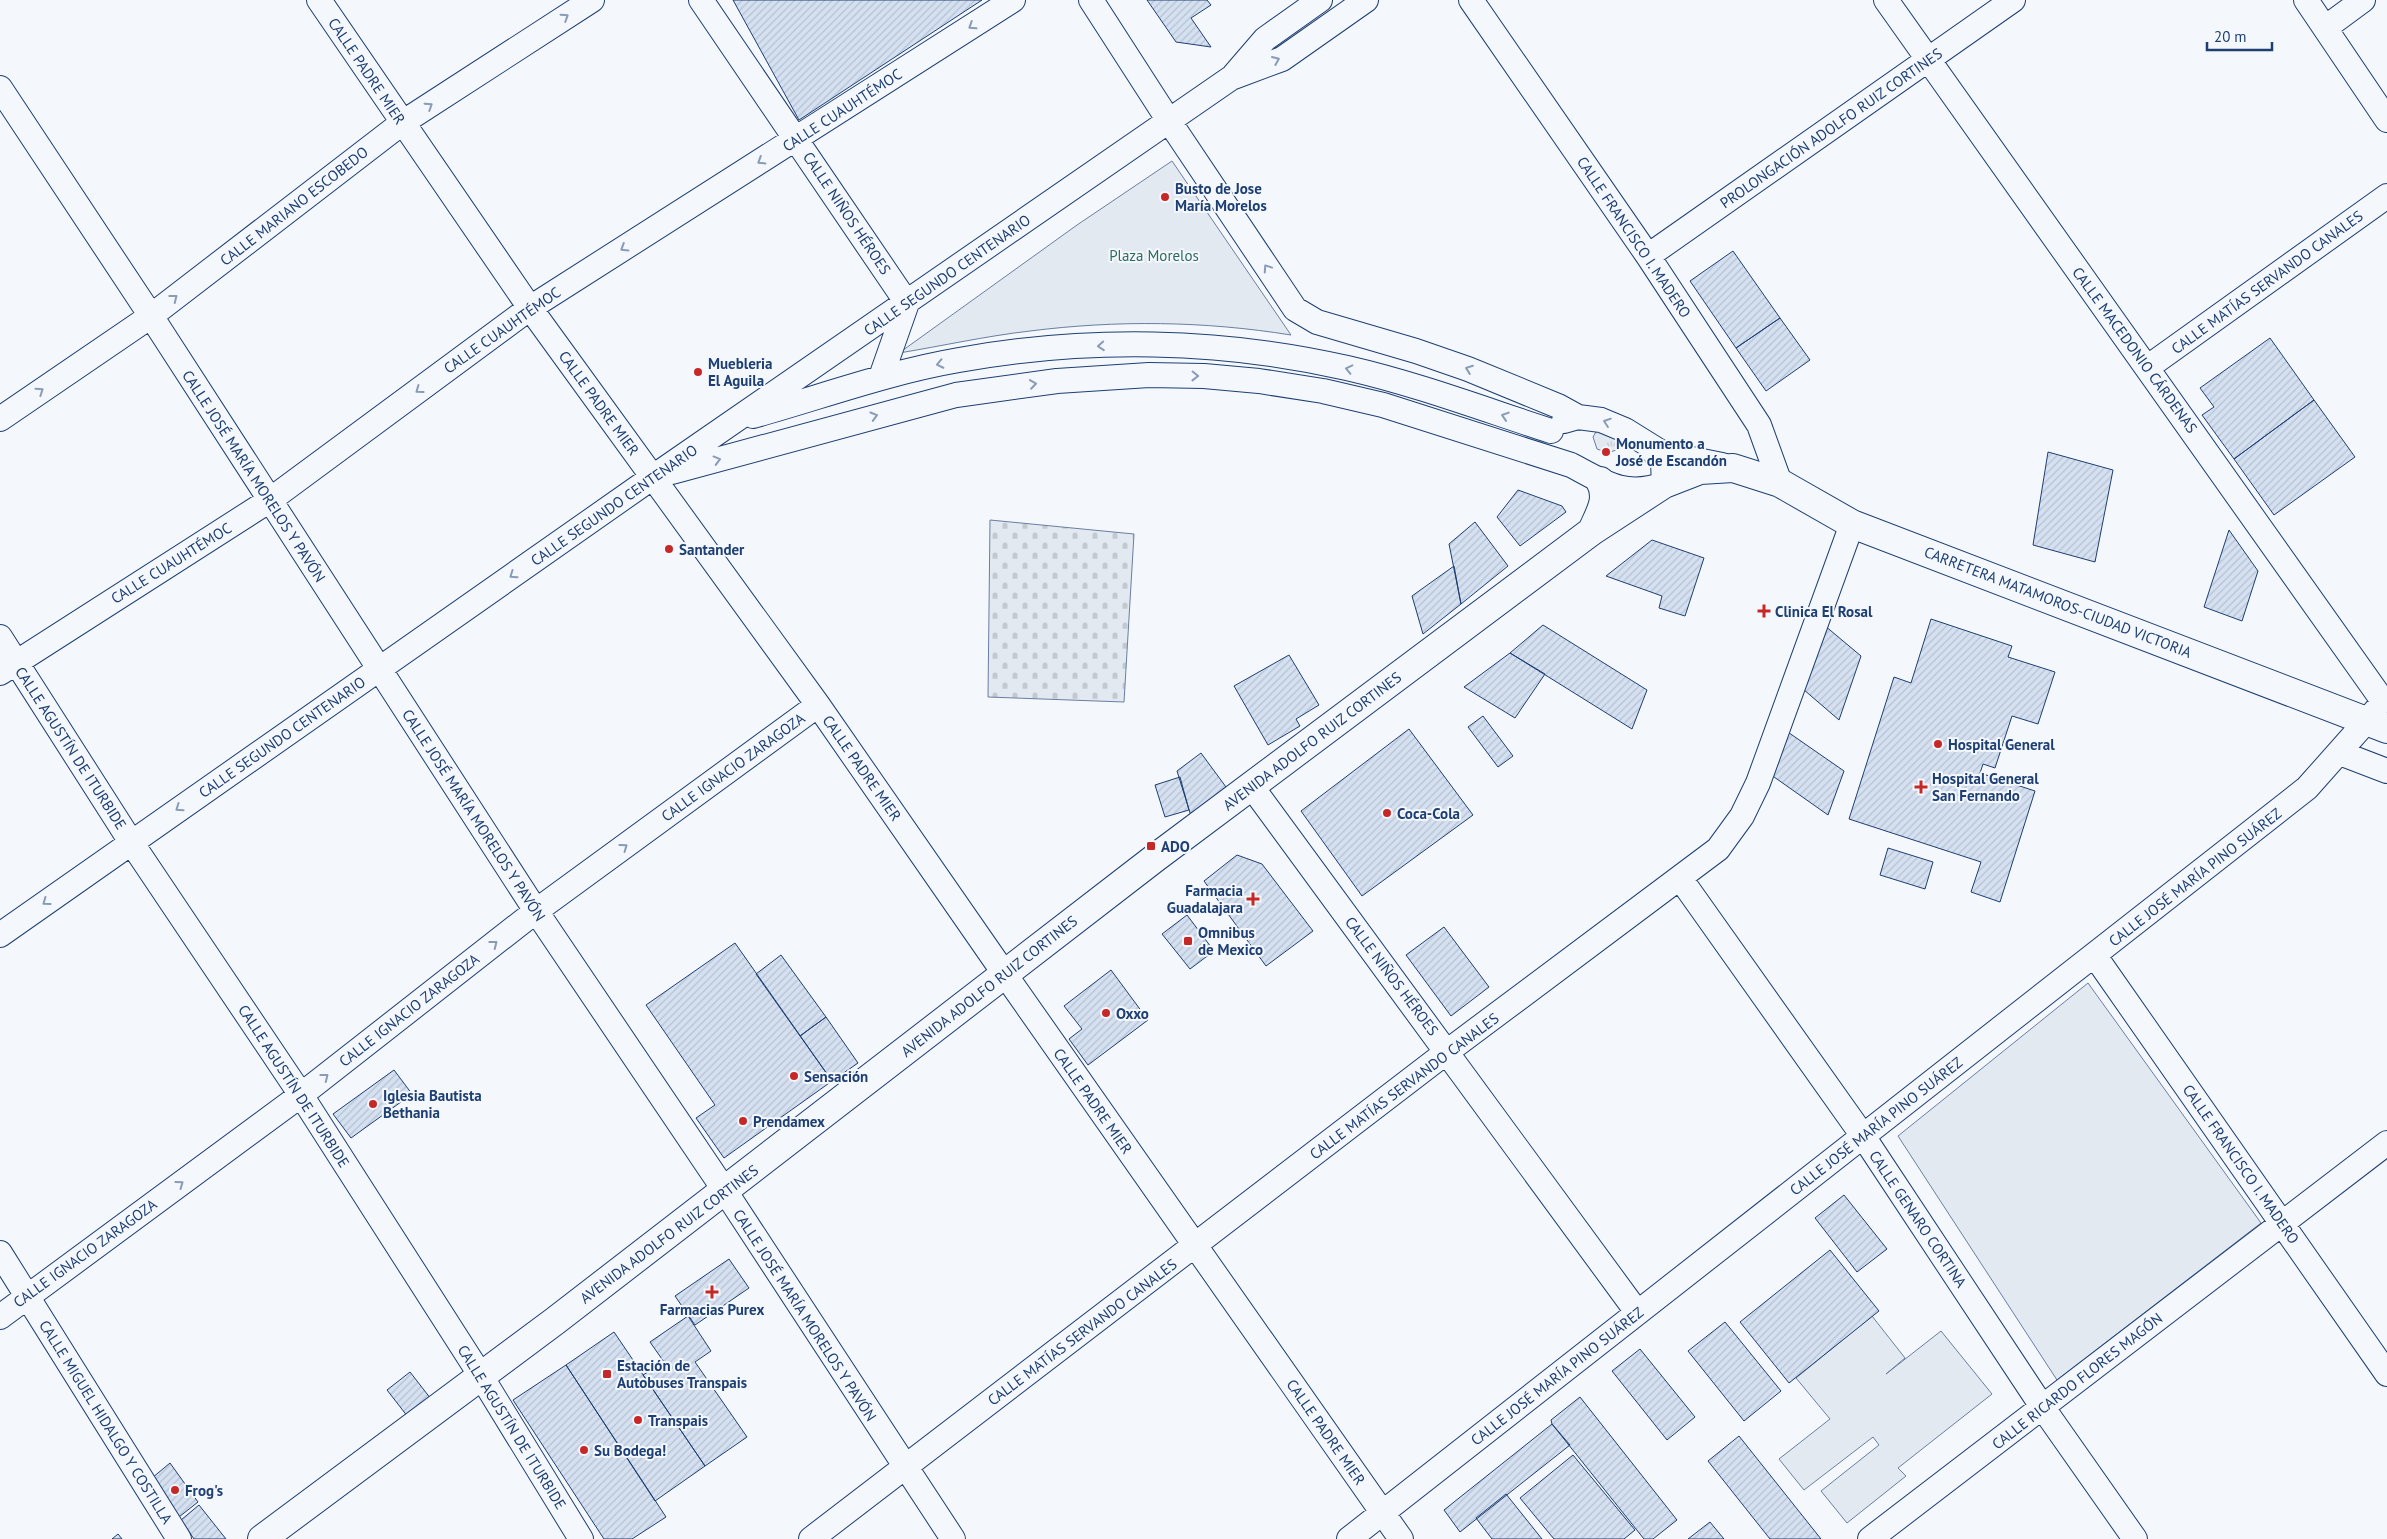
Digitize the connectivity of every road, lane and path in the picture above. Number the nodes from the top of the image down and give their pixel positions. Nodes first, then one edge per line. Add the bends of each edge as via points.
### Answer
1 (319, 0) edge
2 (592, 0) edge
3 (701, 0) edge
4 (1013, 0) edge
5 (1091, 0) edge
6 (1320, 0) edge
7 (1366, 0) edge
8 (1471, 0) edge
9 (1886, 0) edge
10 (2013, 0) edge
11 (2306, 0) edge
12 (2363, 0) edge
13 (2325, 28) junction
14 (1927, 60) junction
15 (1231, 78) junction
16 (0, 88) edge
17 (2387, 120) edge
18 (1168, 121) junction
19 (402, 123) junction
20 (797, 138) junction
21 (2387, 196) edge
22 (1648, 256) junction
23 (907, 303) junction
24 (530, 308) junction
25 (151, 316) junction
26 (1130, 344) junction
27 (2148, 367) junction
28 (1132, 376) junction
29 (881, 378) junction
30 (1578, 417) junction
31 (0, 419) edge
32 (734, 421) junction
33 (1551, 431) junction
34 (1649, 446) junction
35 (1571, 465) junction
36 (1733, 468) junction
37 (653, 477) junction
38 (1600, 481) junction
39 (1780, 483) junction
40 (1664, 484) junction
41 (270, 500) junction
42 (1852, 524) junction
43 (1592, 530) junction
44 (0, 637) edge
45 (8, 668) edge
46 (378, 669) junction
47 (818, 704) junction
48 (2381, 712) edge
49 (2340, 753) junction
50 (2387, 771) edge
51 (1252, 787) junction
52 (131, 842) junction
53 (1680, 878) junction
54 (536, 911) junction
55 (0, 935) edge
56 (2094, 956) junction
57 (1004, 973) junction
58 (1448, 1051) junction
59 (301, 1095) junction
60 (1863, 1136) junction
61 (2387, 1144) edge
62 (725, 1192) junction
63 (2282, 1223) junction
64 (1194, 1246) junction
65 (0, 1253) edge
66 (27, 1296) junction
67 (1637, 1312) junction
68 (0, 1317) edge
69 (2387, 1374) edge
70 (481, 1376) junction
71 (2043, 1408) junction
72 (904, 1468) junction
73 (1383, 1514) junction
74 (179, 1539) edge
75 (262, 1539) edge
76 (581, 1539) edge
77 (811, 1539) edge
78 (953, 1539) edge
79 (1349, 1539) edge
80 (1401, 1539) edge
81 (1870, 1539) edge
82 (2135, 1539) edge

1 - 19 street, CALLE PADRE MIER
19 -> 2 street, CALLE MARIANO ESCOBEDO
3 - 20 street, CALLE NIÑOS HÉROES
4 -> 20 street, CALLE CUAUHTÉMOC
5 - 18 street
6 - 15 street, CALLE SEGUNDO CENTENARIO via 1265,40
15 -> 7 street, CALLE SEGUNDO CENTENARIO via 1282,58
8 - 22 street, CALLE FRANCISCO I. MADERO
9 - 14 street, CALLE MACEDONIO CÁRDENAS
10 - 14 street, PROLONGACIÓN ADOLFO RUIZ CORTINES
11 - 13 street
12 - 13 street
13 - 17 street
14 - 22 street, PROLONGACIÓN ADOLFO RUIZ CORTINES
14 - 27 street, CALLE MACEDONIO CÁRDENAS
15 - 18 street, CALLE SEGUNDO CENTENARIO
16 - 25 street, CALLE JOSÉ MARÍA MORELOS Y PAVÓN
18 - 23 street, CALLE SEGUNDO CENTENARIO
30 -> 18 street via 1468,368 1317,322 1294,309
19 - 24 street, CALLE PADRE MIER
25 -> 19 street, CALLE MARIANO ESCOBEDO
20 - 23 street, CALLE NIÑOS HÉROES
20 -> 24 street, CALLE CUAUHTÉMOC
21 - 27 street, CALLE MATÍAS SERVANDO CANALES
22 - 39 street, CALLE FRANCISCO I. MADERO via 1759,425
23 - 29 street
23 - 32 street, CALLE SEGUNDO CENTENARIO
24 - 37 street, CALLE PADRE MIER
24 -> 41 street, CALLE CUAUHTÉMOC
31 -> 25 street, CALLE MARIANO ESCOBEDO
25 - 41 street, CALLE JOSÉ MARÍA MORELOS Y PAVÓN
26 - 28 street
26 -> 29 street via 1028,351 960,360
33 -> 26 street via 1426,389 1347,368 1276,354 1200,346
27 - 48 street, CALLE MACEDONIO CÁRDENAS
28 -> 35 street via 1204,376 1323,391 1383,405
37 -> 28 street via 956,395 1057,381
29 - 32 street
30 - 33 street via 1561,422
34 -> 30 street via 1610,423
32 - 37 street, CALLE SEGUNDO CENTENARIO
33 - 35 street via 1555,446
34 - 36 street via 1662,453
34 - 40 street via 1663,463
35 - 38 street
36 - 39 main road, CARRETERA MATAMOROS-CIUDAD VICTORIA
36 - 40 main road, AVENIDA ADOLFO RUIZ CORTINES via 1700,470
37 -> 46 street, CALLE SEGUNDO CENTENARIO
37 - 47 street, CALLE PADRE MIER
38 - 40 street via 1634,490
38 - 43 main road via 1605,497
39 - 42 main road, CARRETERA MATAMOROS-CIUDAD VICTORIA
40 - 43 main road, AVENIDA ADOLFO RUIZ CORTINES
41 - 45 street, CALLE CUAUHTÉMOC
41 - 46 street, CALLE JOSÉ MARÍA MORELOS Y PAVÓN
42 - 48 main road, CARRETERA MATAMOROS-CIUDAD VICTORIA
42 - 53 street, CALLE MATÍAS SERVANDO CANALES via 1758,783 1742,816 1718,850
43 - 51 main road, AVENIDA ADOLFO RUIZ CORTINES
44 - 45 street, CALLE AGUSTÍN DE ITURBIDE
45 - 52 street, CALLE AGUSTÍN DE ITURBIDE
46 -> 52 street, CALLE SEGUNDO CENTENARIO
46 - 54 street, CALLE JOSÉ MARÍA MORELOS Y PAVÓN
54 -> 47 street, CALLE IGNACIO ZARAGOZA
47 - 57 street, CALLE PADRE MIER
48 - 49 street, CALLE JOSÉ MARÍA PINO SUÁREZ
49 - 50 street
49 - 56 street, CALLE JOSÉ MARÍA PINO SUÁREZ via 2307,788
51 - 57 main road, AVENIDA ADOLFO RUIZ CORTINES
51 - 58 street, CALLE NIÑOS HÉROES
52 -> 55 street, CALLE SEGUNDO CENTENARIO
52 - 59 street, CALLE AGUSTÍN DE ITURBIDE
53 - 58 street, CALLE MATÍAS SERVANDO CANALES
53 - 60 street, CALLE GENARO CORTINA
59 -> 54 street, CALLE IGNACIO ZARAGOZA
54 - 62 street, CALLE JOSÉ MARÍA MORELOS Y PAVÓN
56 - 60 street, CALLE JOSÉ MARÍA PINO SUÁREZ
56 - 63 street, CALLE FRANCISCO I. MADERO
57 - 62 main road, AVENIDA ADOLFO RUIZ CORTINES
57 - 64 street, CALLE PADRE MIER
58 - 64 street, CALLE MATÍAS SERVANDO CANALES
58 - 67 street, CALLE NIÑOS HÉROES
66 -> 59 street, CALLE IGNACIO ZARAGOZA
59 - 70 street, CALLE AGUSTÍN DE ITURBIDE
60 - 67 street, CALLE JOSÉ MARÍA PINO SUÁREZ
60 - 71 street, CALLE GENARO CORTINA
61 - 63 street, CALLE RICARDO FLORES MAGÓN
62 - 70 main road, AVENIDA ADOLFO RUIZ CORTINES
62 - 72 street, CALLE JOSÉ MARÍA MORELOS Y PAVÓN
63 - 69 street, CALLE FRANCISCO I. MADERO
63 - 71 street, CALLE RICARDO FLORES MAGÓN
64 - 72 street, CALLE MATÍAS SERVANDO CANALES
64 - 73 street, CALLE PADRE MIER
65 - 66 street, CALLE MIGUEL HIDALGO Y COSTILLA
66 - 68 street, CALLE IGNACIO ZARAGOZA
66 - 74 street, CALLE MIGUEL HIDALGO Y COSTILLA
67 - 73 street, CALLE JOSÉ MARÍA PINO SUÁREZ
70 - 75 main road, AVENIDA ADOLFO RUIZ CORTINES
70 - 76 street, CALLE AGUSTÍN DE ITURBIDE
71 - 81 street, CALLE RICARDO FLORES MAGÓN
71 - 82 street, CALLE GENARO CORTINA
72 - 77 street, CALLE MATÍAS SERVANDO CANALES
72 - 78 street, CALLE JOSÉ MARÍA MORELOS Y PAVÓN
73 - 79 street, CALLE JOSÉ MARÍA PINO SUÁREZ
73 - 80 street, CALLE PADRE MIER

